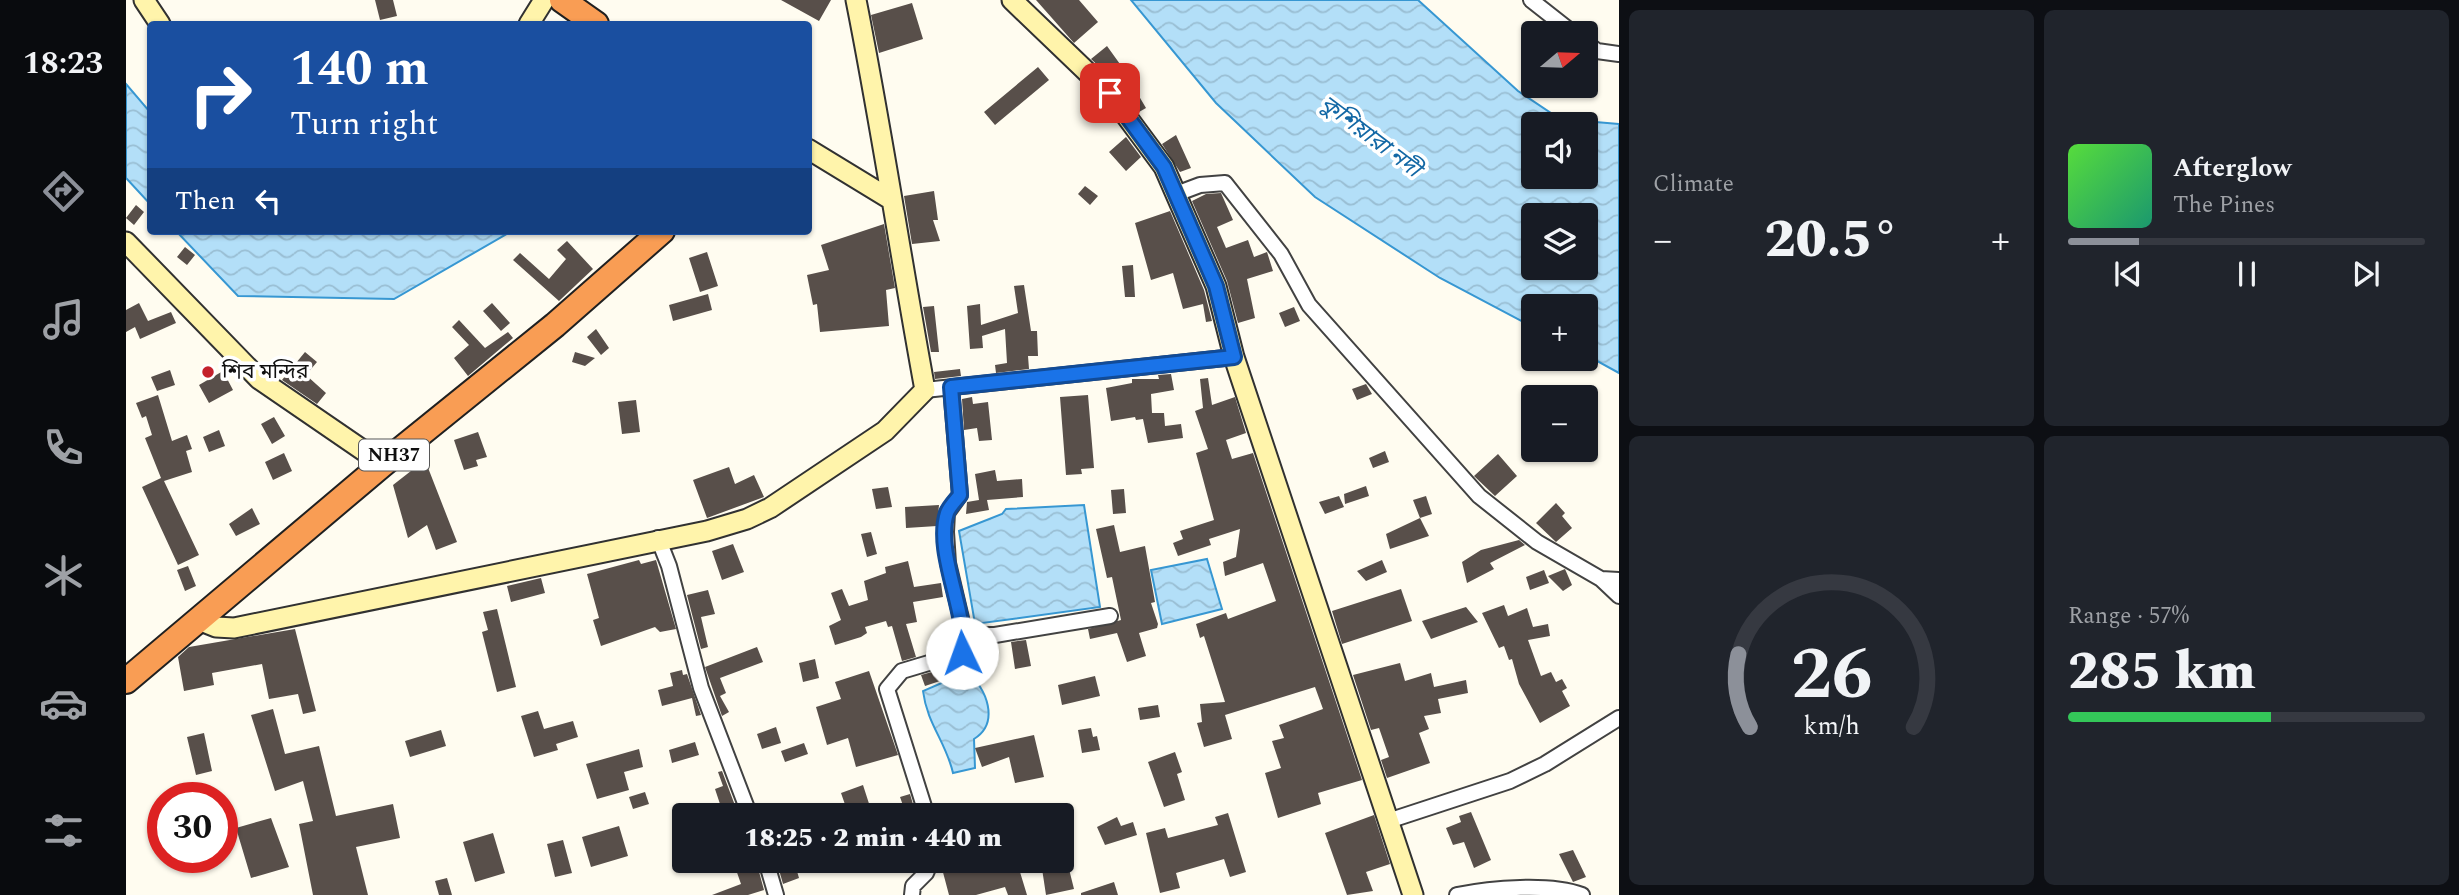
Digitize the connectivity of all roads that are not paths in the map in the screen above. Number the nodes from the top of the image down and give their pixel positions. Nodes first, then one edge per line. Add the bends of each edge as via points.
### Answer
1 (144, 0) edge
2 (544, 0) edge
3 (562, 0) edge
4 (856, 0) edge
5 (1012, 0) edge
6 (1531, 0) edge
7 (158, 21) edge
8 (531, 21) edge
9 (592, 21) edge
10 (1558, 21) edge
11 (1598, 51) edge
12 (1619, 54) edge
13 (812, 151) edge
14 (1176, 194) junction
15 (890, 200) junction
16 (657, 235) edge
17 (126, 242) edge
18 (1234, 357) junction
19 (951, 387) junction
20 (925, 390) junction
21 (383, 464) junction
22 (658, 538) junction
23 (1601, 579) junction
24 (1619, 580) edge
25 (1619, 596) edge
26 (1110, 616) dead end
27 (201, 621) junction
28 (965, 635) junction
29 (126, 681) edge
30 (1619, 718) edge
31 (745, 803) edge
32 (923, 803) edge
33 (1388, 821) junction
34 (768, 873) edge
35 (926, 873) edge
36 (771, 894) edge
37 (912, 895) edge
38 (1413, 895) edge
39 (1457, 895) edge
40 (1582, 895) edge

1 - 7 street
2 - 8 street
3 - 9 highway
4 - 15 street via 883,134
5 - 14 street via 1110,93 1164,167
6 - 10 street
11 - 12 street
13 - 15 street
14 - 18 street via 1216,286
14 - 23 street via 1224,183 1281,254 1309,305 1479,496 1537,542
15 - 20 street
16 - 21 highway, NH37
17 - 21 street via 260,379
18 - 19 street
18 - 33 street
19 - 20 street
19 - 28 street via 960,495 947,513 946,532 948,563
20 - 22 street via 885,431 770,508 707,531
21 - 27 highway, NH37
22 - 27 street via 234,628
22 - 31 street via 701,688
23 - 24 street
23 - 25 street
26 - 28 street via 995,635
27 - 29 highway, NH37
28 - 32 street via 962,653 902,671 887,689
30 - 33 street via 1510,781
33 - 38 street
34 - 36 street
35 - 37 street via 913,886
39 - 40 street via 1566,889

